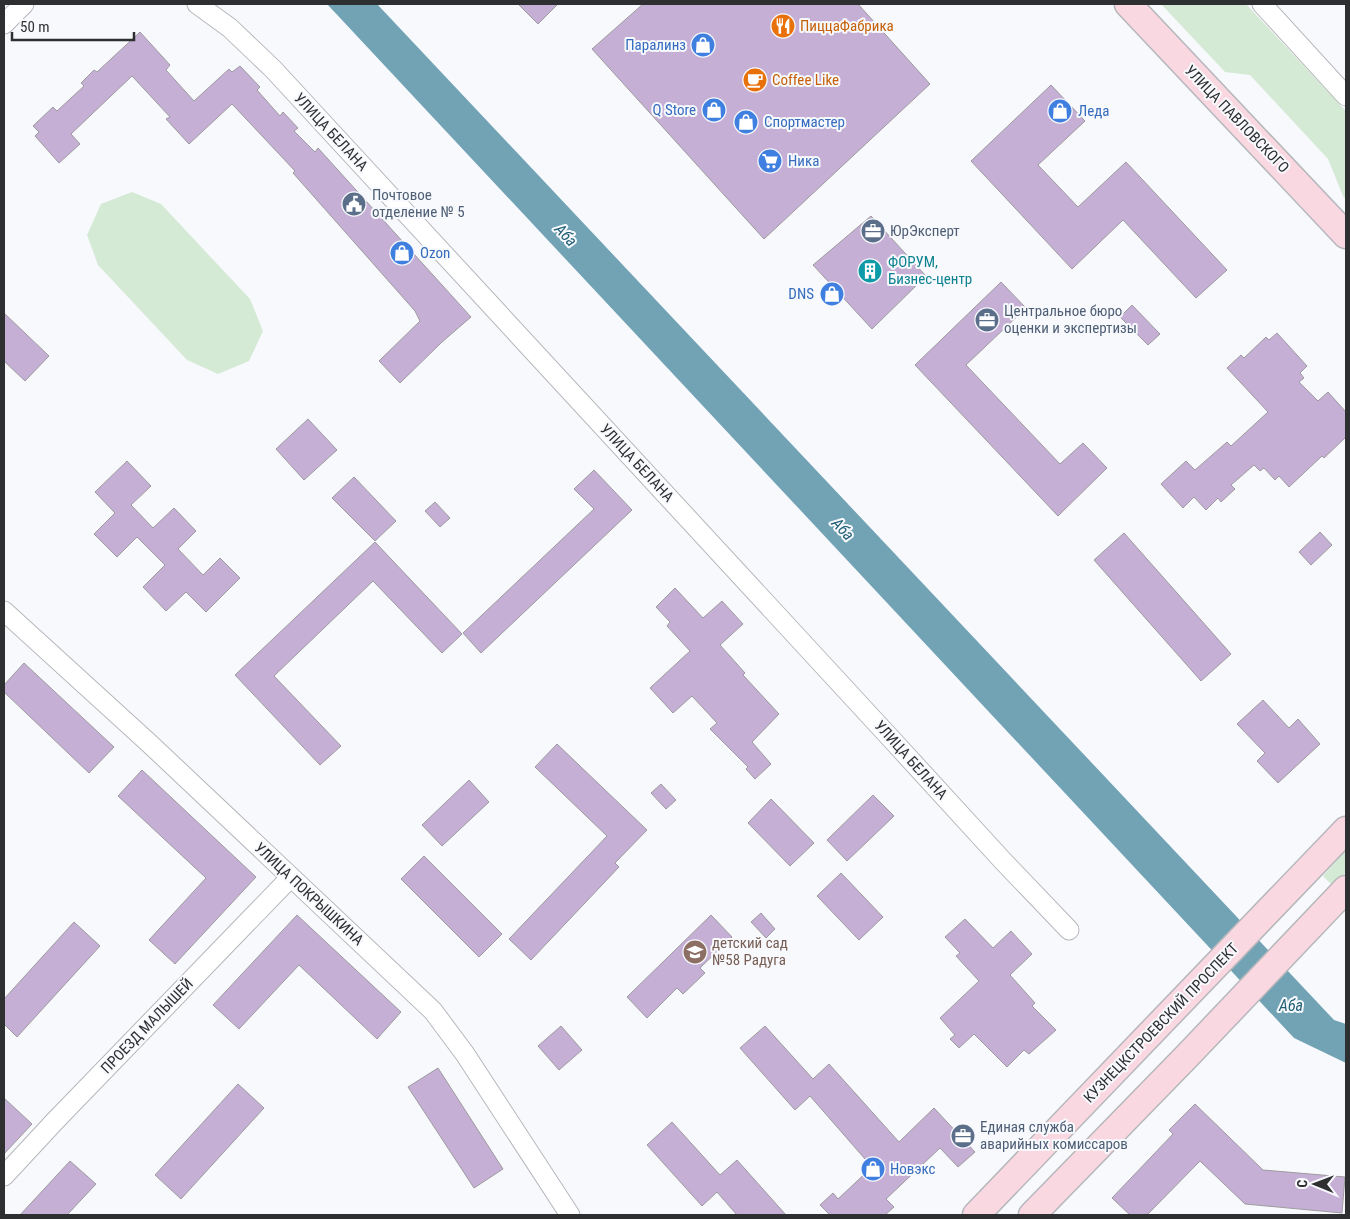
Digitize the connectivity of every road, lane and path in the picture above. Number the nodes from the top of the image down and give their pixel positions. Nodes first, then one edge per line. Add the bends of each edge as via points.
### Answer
1 (24, 4) edge
2 (197, 4) edge
3 (1128, 4) edge
4 (1262, 4) edge
5 (4, 24) edge
6 (1346, 96) edge
7 (1346, 235) edge
8 (4, 611) edge
9 (1346, 830) edge
10 (291, 877) junction
11 (1346, 889) edge
12 (1069, 930) dead end
13 (4, 1176) edge
14 (570, 1215) edge
15 (976, 1215) edge
16 (1032, 1215) edge

1 - 5 street
2 - 12 street, УЛИЦА БЕЛАНА via 230,28 273,69
3 - 7 main road, УЛИЦА ПАВЛОВСКОГО
4 - 6 street
8 - 10 street, УЛИЦА ПОКРЫШКИНА
9 - 15 main road, КУЗНЕЦКСТРОЕВСКИЙ ПРОСПЕКТ
10 - 13 street, ПРОЕЗД МАЛЫШЕЙ
10 - 14 street, УЛИЦА ПОКРЫШКИНА via 433,1011 465,1054
11 - 16 main road

